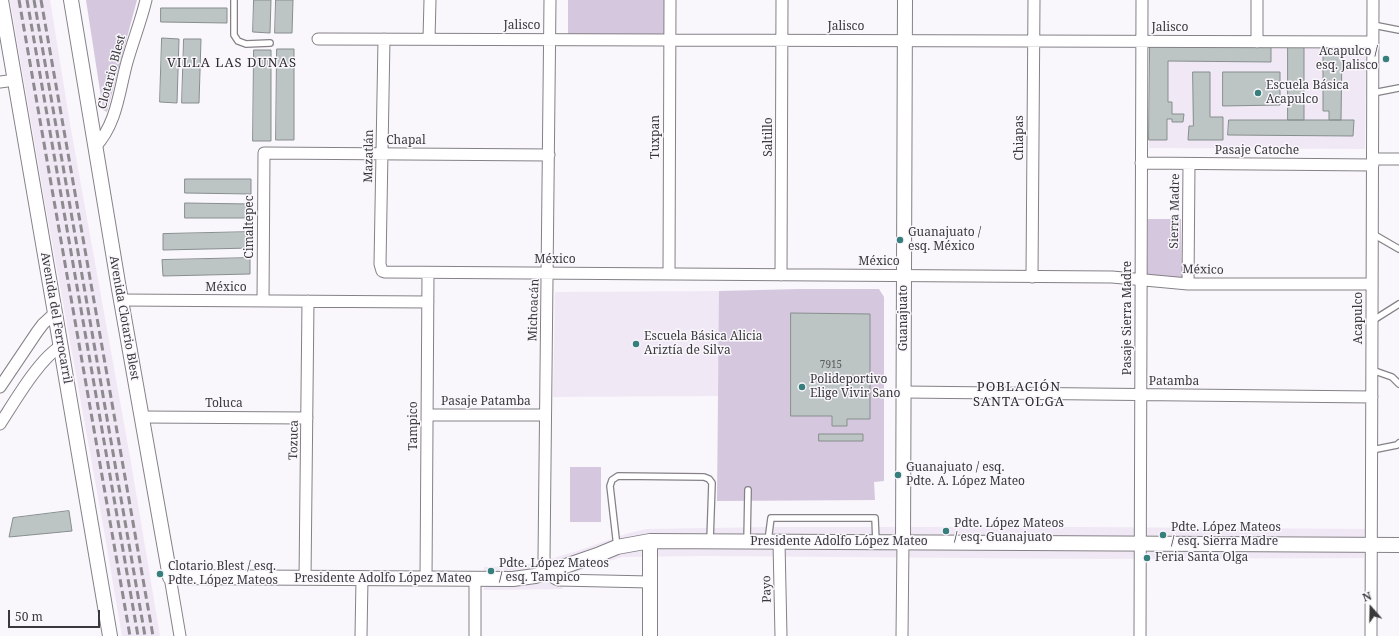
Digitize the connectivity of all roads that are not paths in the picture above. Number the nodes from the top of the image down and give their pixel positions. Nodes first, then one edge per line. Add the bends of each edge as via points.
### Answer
1 (1, 0) edge
2 (71, 0) edge
3 (146, 0) edge
4 (234, 0) edge
5 (430, 0) edge
6 (550, 0) edge
7 (670, 0) edge
8 (782, 0) edge
9 (905, 0) edge
10 (1034, 0) edge
11 (1142, 0) edge
12 (1257, 0) edge
13 (1374, 0) edge
14 (1373, 25) junction
15 (1399, 30) edge
16 (318, 38) dead end
17 (384, 39) junction
18 (429, 39) junction
19 (549, 39) junction
20 (670, 40) junction
21 (782, 40) junction
22 (905, 40) junction
23 (1034, 41) junction
24 (1142, 41) junction
25 (1257, 42) junction
26 (1373, 42) junction
27 (270, 43) dead end
28 (14, 80) junction
29 (0, 82) edge
30 (1399, 88) edge
31 (1373, 93) junction
32 (95, 147) junction
33 (264, 153) joint
34 (382, 154) junction
35 (549, 155) junction
36 (1399, 159) edge
37 (1373, 162) junction
38 (1141, 163) junction
39 (1189, 164) junction
40 (1373, 234) junction
41 (1399, 249) edge
42 (385, 272) joint
43 (428, 273) junction
44 (548, 273) junction
45 (669, 274) junction
46 (781, 274) junction
47 (904, 275) junction
48 (1032, 277) junction
49 (1141, 280) junction
50 (1188, 284) junction
51 (1372, 284) junction
52 (121, 300) junction
53 (263, 301) junction
54 (308, 301) junction
55 (428, 302) junction
56 (1399, 304) edge
57 (56, 313) junction
58 (1372, 321) junction
59 (61, 346) junction
60 (1372, 370) junction
61 (1399, 384) edge
62 (0, 387) edge
63 (904, 392) junction
64 (1140, 395) junction
65 (1372, 397) junction
66 (427, 414) junction
67 (545, 415) junction
68 (141, 417) junction
69 (307, 418) junction
70 (0, 424) edge
71 (1399, 443) edge
72 (1372, 450) junction
73 (748, 490) dead end
74 (650, 541) junction
75 (710, 542) junction
76 (747, 542) junction
77 (774, 542) junction
78 (876, 542) junction
79 (903, 542) junction
80 (1140, 543) junction
81 (1372, 544) junction
82 (1399, 545) edge
83 (617, 547) junction
84 (548, 572) junction
85 (170, 577) junction
86 (306, 579) junction
87 (362, 579) junction
88 (426, 579) junction
89 (475, 579) junction
90 (650, 582) junction
91 (110, 636) edge
92 (180, 636) edge
93 (361, 636) edge
94 (475, 636) edge
95 (650, 636) edge
96 (781, 636) edge
97 (902, 636) edge
98 (1140, 636) edge
99 (1371, 636) edge

1 - 28 street, Avenida del Ferrocarril
2 - 32 street, Avenida Clotario Blest
3 - 32 street, Clotario Blest via 113,118 104,138
4 - 27 lane via 234,35 238,41 246,44
5 - 18 street
6 - 19 street, Michoacán
7 - 20 street, Tuxpan
8 - 21 street, Saltillo
9 - 22 street, Guanajuato
10 - 23 street, Chiapas
11 - 24 street, Pasaje Sierra Madre
12 - 25 street
13 - 14 street, Acapulco
14 - 15 lane
14 - 26 street, Acapulco
16 - 17 street, Jalisco
17 - 18 street, Jalisco
17 - 34 street, Mazatlán
18 - 19 street, Jalisco
19 - 20 street, Jalisco
19 - 35 street, Michoacán
20 - 21 street, Jalisco
20 - 45 street, Tuxpan
21 - 22 street, Jalisco
21 - 46 street, Saltillo
22 - 23 street, Jalisco
22 - 47 street, Guanajuato
23 - 24 street, Jalisco
23 - 48 street, Chiapas
24 - 25 street, Jalisco
24 - 38 street, Pasaje Sierra Madre
25 - 26 street, Jalisco
26 - 31 street, Acapulco
28 - 29 street
28 - 57 street, Avenida del Ferrocarril
30 - 31 lane
31 - 37 street, Acapulco
32 - 52 street, Avenida Clotario Blest
33 - 34 street, Chapal
33 - 53 street, Cimaltepec
34 - 35 street, Chapal
34 - 42 street, Mazatlán via 380,264 382,271
35 - 44 street, Michoacán
36 - 37 street, Pasaje Catoche
37 - 39 street, Pasaje Catoche
37 - 40 street, Acapulco
38 - 39 street, Pasaje Catoche
38 - 49 street, Pasaje Sierra Madre
39 - 50 street, Sierra Madre
40 - 41 lane
40 - 51 street, Acapulco
42 - 43 street, México
43 - 44 street, México
43 - 55 street, Tampico
44 - 45 street, México
44 - 67 street, Michoacán
45 - 46 street, México
46 - 47 street, México
47 - 48 street, México
47 - 63 street, Guanajuato
48 - 49 street, México via 1112,277
49 - 50 street, México
49 - 64 street, Pasaje Sierra Madre
50 - 51 street, México
51 - 58 street, Acapulco
52 - 53 street, México
52 - 68 street, Avenida Clotario Blest
53 - 54 street, México
54 - 55 street, México
54 - 69 street, Tozuca
55 - 66 street, Tampico
56 - 58 lane
57 - 59 street, Avenida del Ferrocarril
57 - 62 street via 43,324
58 - 60 street, Acapulco
59 - 70 street via 43,362
59 - 91 street, Avenida del Ferrocarril
60 - 61 lane via 1392,377
60 - 65 street, Acapulco
63 - 64 street, Patamba
63 - 79 street, Guanajuato
64 - 65 street, Patamba
64 - 80 street, Pasaje Sierra Madre
65 - 72 street, Acapulco
66 - 67 street, Pasaje Patamba
66 - 88 street, Tampico
67 - 84 street, Michoacán via 544,550
68 - 69 street, Toluca
68 - 85 street, Avenida Clotario Blest
69 - 86 street, Tozuca
71 - 72 lane
72 - 81 street, Acapulco
73 - 76 lane
74 - 75 street, Presidente Adolfo López Mateo
74 - 83 street, Presidente Adolfo López Mateo
74 - 90 street
75 - 76 street, Presidente Adolfo López Mateo
75 - 83 lane via 712,483 709,479 618,476 612,480 610,486
76 - 77 street, Presidente Adolfo López Mateo
77 - 78 street, Presidente Adolfo López Mateo
77 - 78 lane via 770,518 876,518
77 - 96 street, Payo
78 - 79 street, Presidente Adolfo López Mateo
79 - 80 street, Presidente Adolfo López Mateo
79 - 97 street, Guanajuato
80 - 81 street, Presidente Adolfo López Mateo
80 - 98 street, Pasaje Sierra Madre
81 - 82 street, Presidente Adolfo López Mateo
81 - 99 street, Acapulco
83 - 84 street, Presidente Adolfo López Mateo
84 - 89 street, Presidente Adolfo López Mateo via 522,578
84 - 90 street via 558,580
85 - 86 street, Presidente Adolfo López Mateo
85 - 92 street, Avenida Clotario Blest
86 - 87 street, Presidente Adolfo López Mateo
87 - 88 street, Presidente Adolfo López Mateo
87 - 93 street
88 - 89 street, Presidente Adolfo López Mateo
89 - 94 street
90 - 95 street

